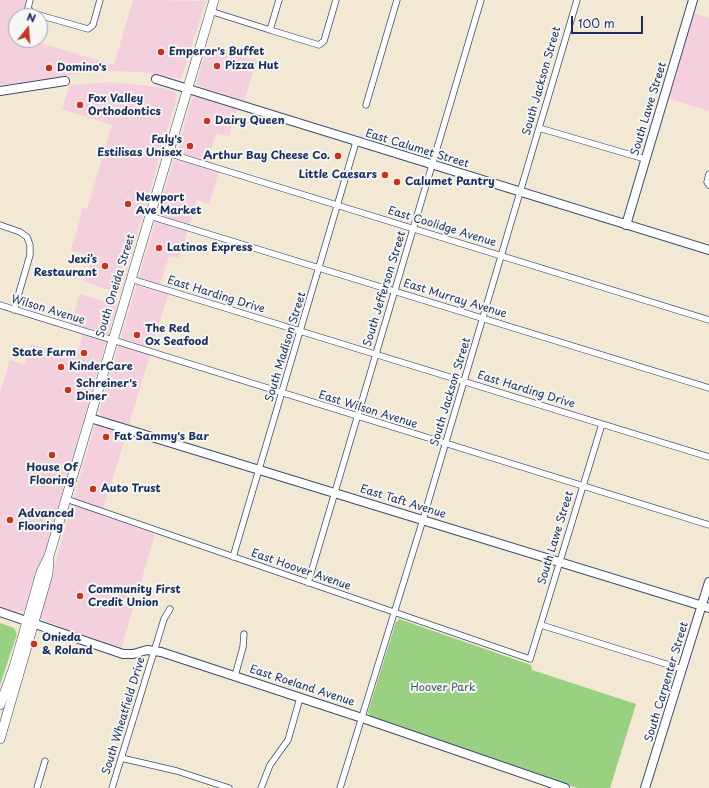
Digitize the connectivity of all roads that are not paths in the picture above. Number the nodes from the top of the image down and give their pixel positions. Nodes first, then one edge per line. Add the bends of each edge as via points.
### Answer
1 (30, 0) edge
2 (100, 0) edge
3 (214, 0) edge
4 (279, 0) edge
5 (336, 0) edge
6 (397, 0) edge
7 (481, 0) edge
8 (577, 0) edge
9 (693, 0) edge
10 (210, 11) junction
11 (270, 30) junction
12 (156, 79) dead end
13 (65, 81) dead end
14 (188, 88) junction
15 (0, 91) edge
16 (366, 104) dead end
17 (539, 128) junction
18 (356, 142) junction
19 (168, 153) junction
20 (645, 159) junction
21 (432, 165) junction
22 (709, 174) edge
23 (709, 185) edge
24 (520, 192) junction
25 (338, 205) junction
26 (150, 216) junction
27 (0, 225) edge
28 (626, 225) junction
29 (414, 228) junction
30 (709, 250) edge
31 (502, 256) junction
32 (320, 268) junction
33 (131, 279) junction
34 (395, 291) junction
35 (0, 306) edge
36 (14, 310) junction
37 (483, 318) junction
38 (709, 320) edge
39 (301, 331) junction
40 (112, 341) junction
41 (376, 354) junction
42 (464, 381) junction
43 (709, 388) edge
44 (282, 394) junction
45 (357, 417) junction
46 (90, 418) junction
47 (602, 424) junction
48 (445, 444) junction
49 (709, 457) edge
50 (259, 470) junction
51 (582, 487) junction
52 (335, 493) junction
53 (66, 499) junction
54 (423, 520) junction
55 (709, 525) edge
56 (233, 557) junction
57 (560, 563) junction
58 (709, 582) edge
59 (308, 583) junction
60 (705, 607) edge
61 (170, 609) dead end
62 (0, 612) edge
63 (395, 614) junction
64 (31, 622) junction
65 (541, 625) junction
66 (244, 634) dead end
67 (155, 650) junction
68 (530, 659) joint
69 (682, 669) junction
70 (235, 676) junction
71 (300, 698) junction
72 (0, 705) edge
73 (362, 718) junction
74 (0, 739) edge
75 (122, 758) junction
76 (46, 761) dead end
77 (38, 788) edge
78 (112, 788) edge
79 (229, 788) edge
80 (262, 788) edge
81 (340, 788) edge
82 (565, 788) edge
83 (646, 788) edge

1 - 2 street via 28,8 32,13 88,29 93,25
3 - 10 main road, South Oneida Street
4 - 11 street
5 - 11 street via 321,45
6 - 16 street
7 - 21 street, South Jefferson Street
8 - 17 street, South Jackson Street
9 - 20 street, South Lawe Street
10 - 11 street
10 - 14 main road, South Oneida Street
12 - 14 street, East Calumet Street
13 - 15 street
14 - 18 street, East Calumet Street
14 - 19 main road, South Oneida Street
17 - 20 street
17 - 24 street, South Jackson Street
18 - 21 street, East Calumet Street
18 - 25 street, South Madison Street
19 - 25 street, East Coolidge Avenue
19 - 26 main road, South Oneida Street
20 - 28 street, South Lawe Street
21 - 24 street, East Calumet Street
21 - 29 street, South Jefferson Street
22 - 23 street
24 - 28 street, East Calumet Street
24 - 31 street, South Jackson Street
25 - 29 street, East Coolidge Avenue
25 - 32 street, South Madison Street
26 - 32 street, East Murray Avenue
26 - 33 main road, South Oneida Street
27 - 36 street via 20,232 27,237 30,245 30,255
28 - 30 street, East Calumet Street
29 - 31 street, East Coolidge Avenue
29 - 34 street, South Jefferson Street
31 - 37 street, South Jackson Street
31 - 38 street, East Coolidge Avenue
32 - 34 street, East Murray Avenue
32 - 39 street, South Madison Street
33 - 39 street, East Harding Drive
33 - 40 main road, South Oneida Street
34 - 37 street, East Murray Avenue
34 - 41 street, South Jefferson Street
35 - 36 street, Wilson Avenue
36 - 40 street, Wilson Avenue
37 - 42 street, South Jackson Street
37 - 43 street, East Murray Avenue
39 - 41 street, East Harding Drive
39 - 44 street, South Madison Street
40 - 44 street, East Wilson Avenue
40 - 46 main road, South Oneida Street
41 - 42 street, East Harding Drive
41 - 45 street, South Jefferson Street
42 - 47 street, East Harding Drive
42 - 48 street, South Jackson Street
44 - 45 street, East Wilson Avenue
44 - 50 street, South Madison Street
45 - 48 street, East Wilson Avenue
45 - 52 street, South Jefferson Street
46 - 50 street, East Taft Avenue
46 - 53 main road, South Oneida Street
47 - 49 street, East Harding Drive
47 - 51 street, South Lawe Street
48 - 51 street, East Wilson Avenue
48 - 54 street, South Jackson Street
50 - 52 street, East Taft Avenue
50 - 56 street, South Madison Street
51 - 55 street, East Wilson Avenue
51 - 57 street, South Lawe Street
52 - 54 street, East Taft Avenue
52 - 59 street, South Jefferson Street
53 - 56 street, East Hoover Avenue
53 - 64 main road, South Oneida Street via 42,572
54 - 57 street, East Taft Avenue
54 - 63 street, South Jackson Street
56 - 59 street, East Hoover Avenue
57 - 60 street, East Taft Avenue
57 - 65 street, South Lawe Street
58 - 60 street, South Carpenter Street
59 - 63 street, East Hoover Avenue
60 - 69 street, South Carpenter Street
61 - 67 street, South Wheatfield Drive via 164,619
62 - 64 street, East Roeland Avenue
63 - 68 street, East Hoover Avenue
63 - 73 street, South Jackson Street
64 - 67 street, East Roeland Avenue via 122,654
64 - 72 main road, South Oneida Street
64 - 74 main road, South Oneida Street
65 - 68 street, South Lawe Street
65 - 69 street
66 - 70 street via 244,647
67 - 70 street, East Roeland Avenue
67 - 75 street, South Wheatfield Drive
69 - 83 street, South Carpenter Street
70 - 71 street, East Roeland Avenue
71 - 73 street, East Roeland Avenue
71 - 80 street via 288,740 270,765
73 - 81 street, South Jackson Street
73 - 82 street, East Roeland Avenue
75 - 78 street, South Wheatfield Drive
75 - 79 street via 177,771
76 - 77 street

